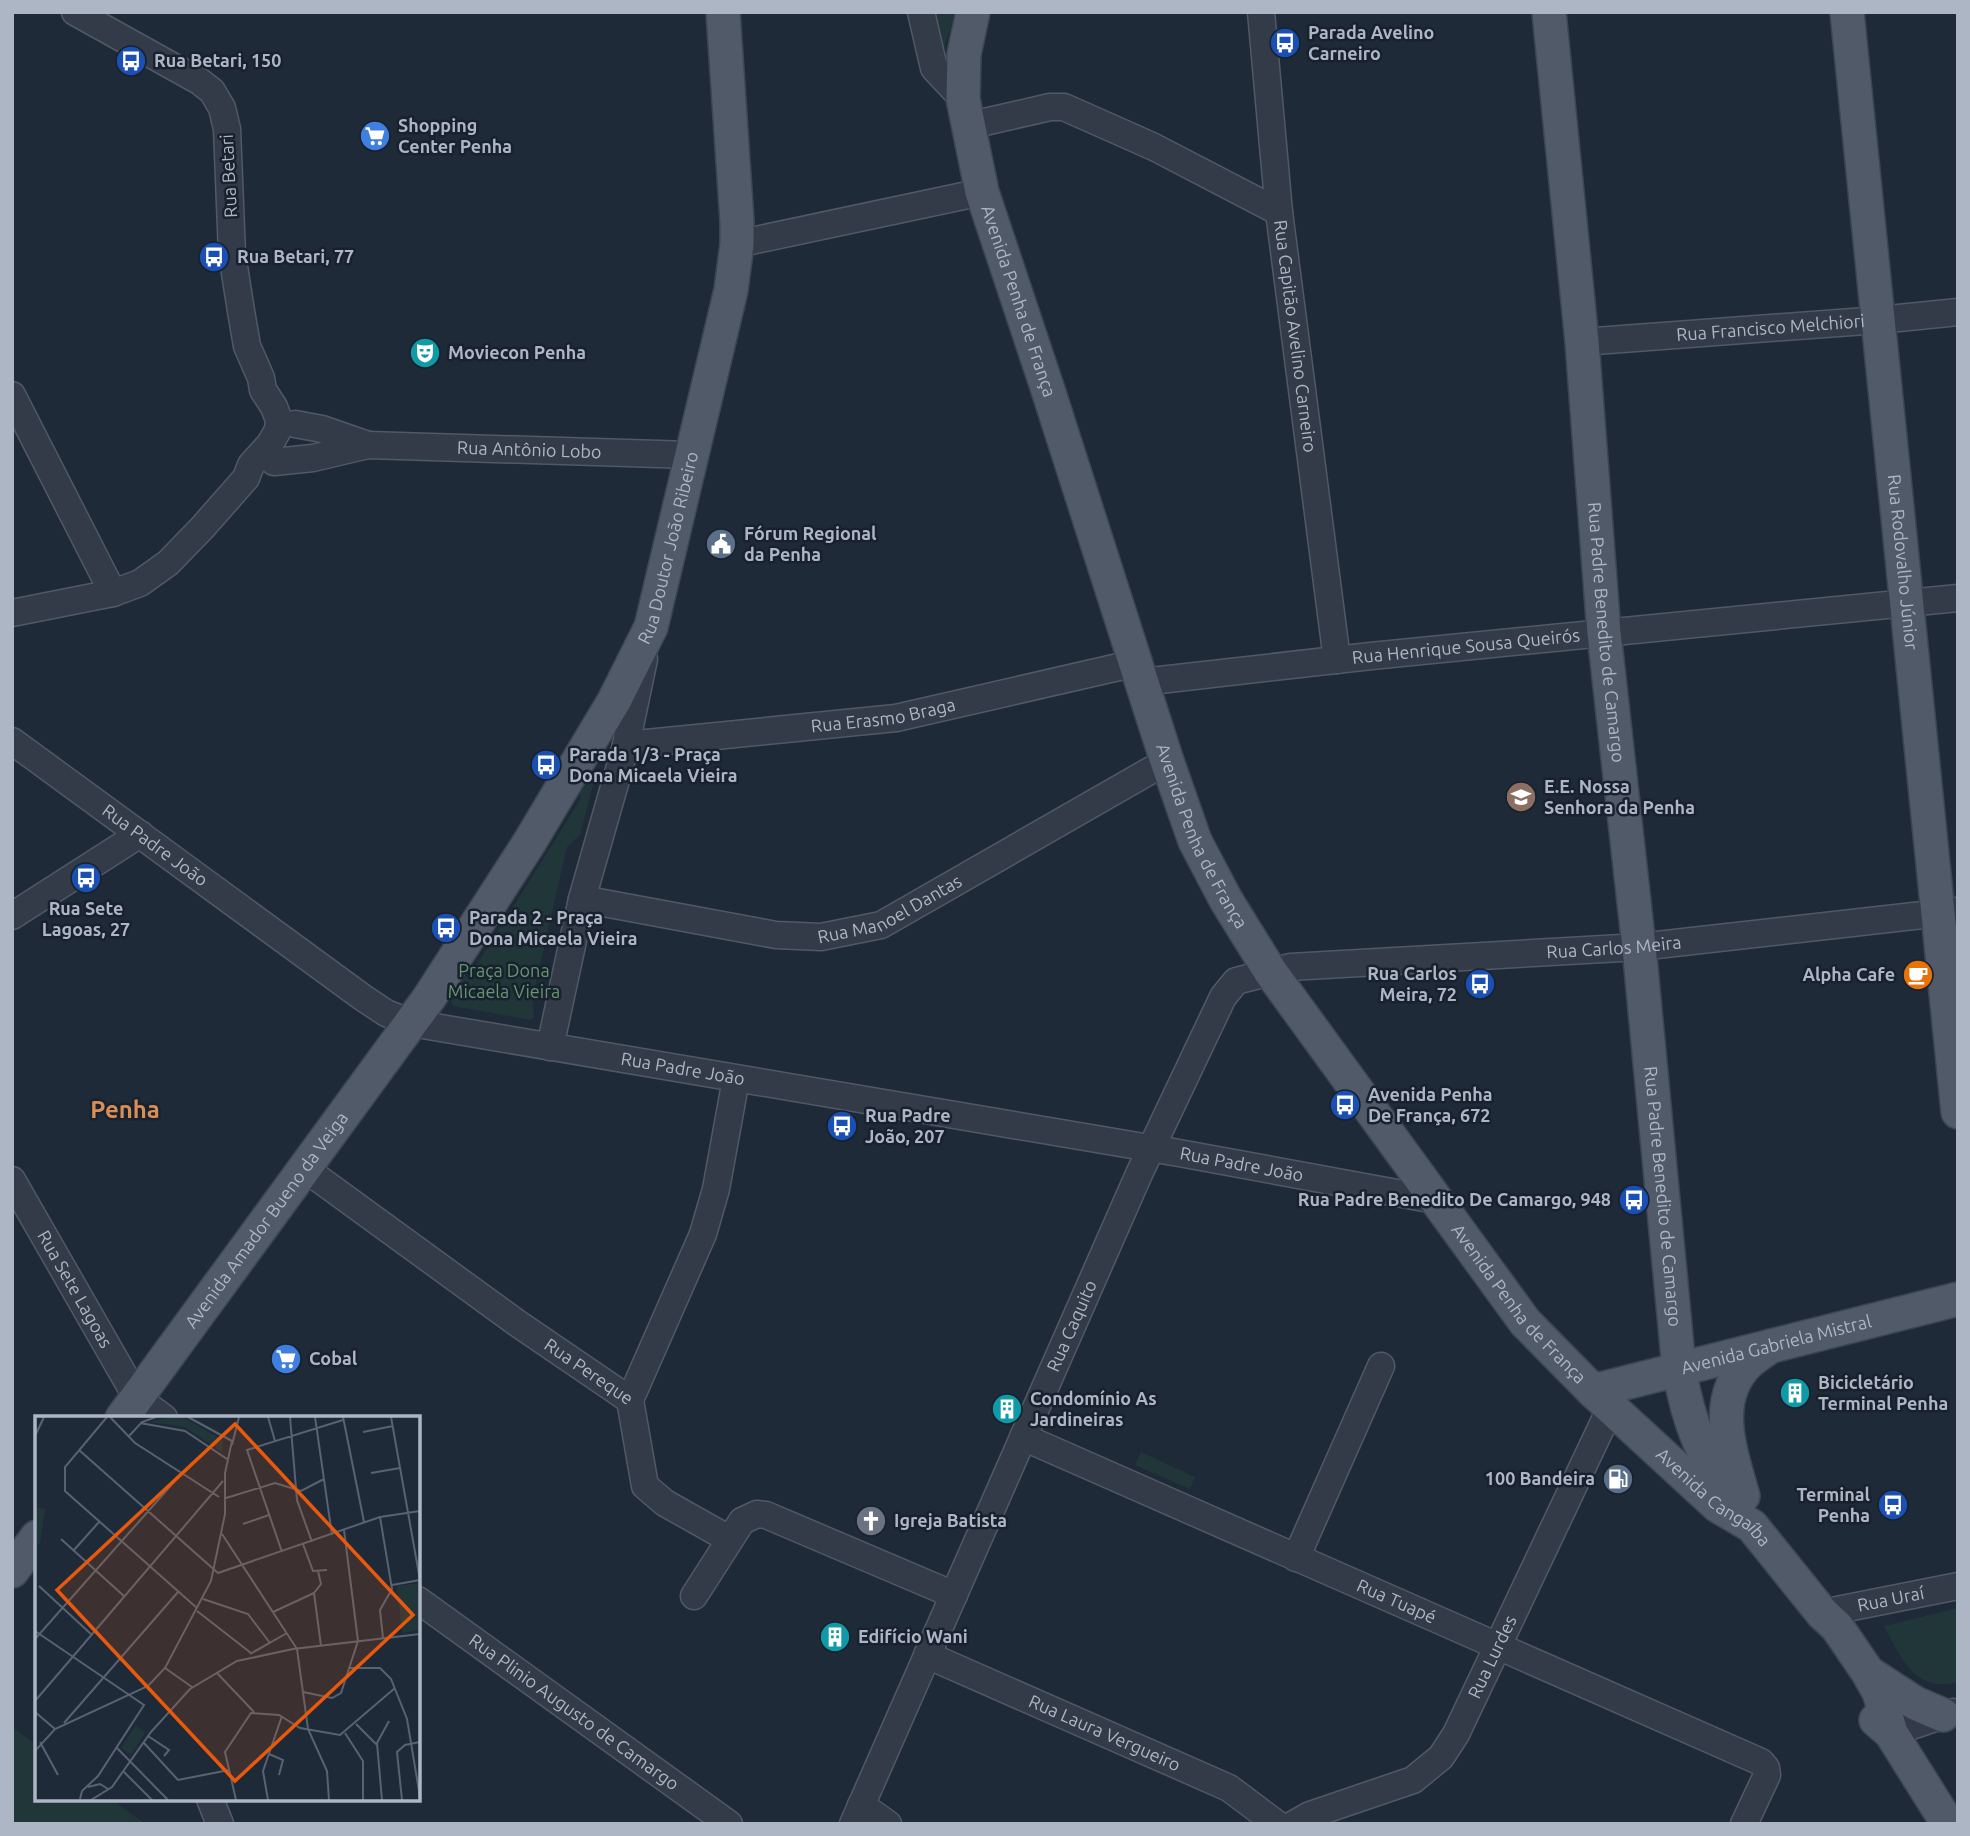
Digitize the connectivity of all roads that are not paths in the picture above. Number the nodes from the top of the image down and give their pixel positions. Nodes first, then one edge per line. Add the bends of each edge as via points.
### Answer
1 (723, 12) edge
2 (921, 12) edge
3 (973, 12) edge
4 (1261, 12) edge
5 (1549, 12) edge
6 (1847, 12) edge
7 (88, 15) edge
8 (965, 113) junction
9 (982, 192) junction
10 (1279, 212) junction
11 (737, 244) junction
12 (1958, 312) edge
13 (1879, 320) junction
14 (1582, 341) junction
15 (261, 378) junction
16 (12, 395) edge
17 (295, 424) junction
18 (368, 444) junction
19 (691, 455) junction
20 (274, 462) junction
21 (246, 478) junction
22 (113, 593) junction
23 (1958, 597) edge
24 (1905, 602) junction
25 (12, 613) edge
26 (651, 627) junction
27 (1604, 633) junction
28 (1337, 660) junction
29 (1139, 672) junction
30 (12, 741) edge
31 (626, 745) junction
32 (1167, 761) junction
33 (140, 834) junction
34 (582, 899) junction
35 (1947, 912) edge
36 (12, 916) edge
37 (1639, 947) junction
38 (1270, 971) junction
39 (411, 1023) junction
40 (550, 1047) junction
41 (736, 1079) junction
42 (1958, 1112) edge
43 (1151, 1148) junction
44 (304, 1168) junction
45 (12, 1180) edge
46 (1435, 1200) junction
47 (21, 1224) edge
48 (1958, 1299) edge
49 (1772, 1345) junction
50 (1381, 1366) dead end
51 (1679, 1368) junction
52 (1602, 1399) junction
53 (630, 1400) junction
54 (129, 1408) edge
55 (157, 1416) edge
56 (1023, 1437) junction
57 (1752, 1526) junction
58 (729, 1539) junction
59 (1296, 1558) junction
60 (1958, 1586) edge
61 (954, 1595) junction
62 (694, 1597) dead end
63 (420, 1601) edge
64 (1822, 1613) junction
65 (1498, 1646) junction
66 (926, 1655) junction
67 (1867, 1671) junction
68 (1950, 1713) edge
69 (1891, 1733) junction
70 (211, 1801) edge
71 (857, 1814) edge
72 (220, 1824) edge
73 (729, 1824) edge
74 (888, 1824) edge
75 (1278, 1824) edge
76 (1294, 1824) edge
77 (1744, 1824) edge
78 (1948, 1824) edge

1 - 11 main road, Rua Doutor João Ribeiro
2 - 8 street via 934,68
3 - 8 main road, Avenida Penha de França via 964,54
4 - 10 street, Rua Capitão Avelino Carneiro
5 - 14 main road, Rua Padre Benedito de Camargo
6 - 13 main road, Rua Rodovalho Júnior
7 - 15 street, Rua Betari via 200,81 222,108 227,129 232,254 247,346
8 - 9 main road, Avenida Penha de França
8 - 10 street via 1064,107 1154,147
9 - 11 street
9 - 29 main road, Avenida Penha de França
10 - 28 street, Rua Capitão Avelino Carneiro
11 - 19 main road, Rua Doutor João Ribeiro via 731,290
12 - 13 street, Rua Francisco Melchiori
13 - 14 street, Rua Francisco Melchiori
13 - 24 main road, Rua Rodovalho Júnior
14 - 27 main road, Rua Padre Benedito de Camargo
15 - 17 street, Rua Betari via 276,384 290,404
15 - 21 street, Rua Betari via 262,390 279,420 278,430
16 - 22 street
17 - 18 street, Rua Antônio Lobo
17 - 20 street via 287,448
18 - 19 street, Rua Antônio Lobo
18 - 20 street, Rua Antônio Lobo
19 - 26 main road, Rua Doutor João Ribeiro
20 - 21 street
21 - 22 street via 168,563 140,583
22 - 25 street
23 - 24 street, Rua Henrique Sousa Queirós
24 - 27 street, Rua Henrique Sousa Queirós
24 - 35 main road, Rua Rodovalho Júnior
26 - 31 street
26 - 39 main road, Rua Doutor João Ribeiro via 568,780
27 - 28 street, Rua Henrique Sousa Queirós
27 - 37 main road, Rua Padre Benedito de Camargo
28 - 29 street, Rua Henrique Sousa Queirós
29 - 31 street, Rua Erasmo Braga via 896,718
29 - 32 main road, Avenida Penha de França
30 - 33 street, Rua Padre João
31 - 34 street
32 - 34 street, Rua Manoel Dantas via 881,925 821,937 775,935
32 - 38 main road, Avenida Penha de França via 1195,841
33 - 36 street
33 - 39 street, Rua Padre João via 362,997
34 - 40 street
35 - 37 street, Rua Carlos Meira
35 - 42 main road, Rua Rodovalho Júnior
37 - 38 street, Rua Carlos Meira
37 - 51 main road, Rua Padre Benedito de Camargo
38 - 43 street, Rua Caquito via 1236,981 1223,997
38 - 46 main road, Avenida Penha de França
39 - 40 street, Rua Padre João
39 - 44 main road, Avenida Amador Bueno da Veiga
40 - 41 street, Rua Padre João
41 - 43 street, Rua Padre João
41 - 53 street, Rua Pereque via 703,1234
43 - 46 street, Rua Padre João
43 - 56 street, Rua Caquito
44 - 53 street, Rua Pereque
44 - 54 main road, Avenida Amador Bueno da Veiga
45 - 47 street, Rua Sete Lagoas
46 - 52 main road, Avenida Penha de França via 1525,1322
47 - 54 street, Rua Sete Lagoas
48 - 49 main road, Avenida Gabriela Mistral
49 - 51 main road, Avenida Gabriela Mistral
49 - 57 main road via 1747,1364 1734,1385 1725,1427
50 - 59 street
51 - 52 main road, Avenida Gabriela Mistral
51 - 57 main road, Rua Padre Benedito de Camargo via 1698,1444 1720,1484
52 - 57 main road, Avenida Cangaíba via 1718,1506
52 - 65 street, Rua Lurdes
53 - 58 street via 645,1486 665,1503
54 - 55 street
56 - 59 street, Rua Tuapé
56 - 61 street, Rua Caquito
57 - 64 main road, Avenida Cangaíba
58 - 61 street via 748,1517 766,1515
58 - 62 street
59 - 65 street, Rua Tuapé
60 - 64 street, Rua Uraí
61 - 66 street, Rua Caquito
63 - 73 street, Rua Plinio Augusto de Camargo
64 - 67 main road, Avenida Cangaíba via 1838,1627
64 - 69 main road, Avenida Cangaíba via 1825,1638 1842,1671 1876,1720
65 - 76 street, Rua Lurdes via 1441,1758 1413,1780
65 - 77 street, Rua Tuapé via 1761,1762 1766,1776
66 - 71 street, Rua Caquito
66 - 75 street, Rua Laura Vergueiro via 1229,1788
67 - 68 main road via 1916,1703
67 - 69 main road, Avenida Cangaíba via 1879,1692
68 - 69 street
69 - 78 main road, Avenida Cangaíba
70 - 72 street
71 - 74 street

